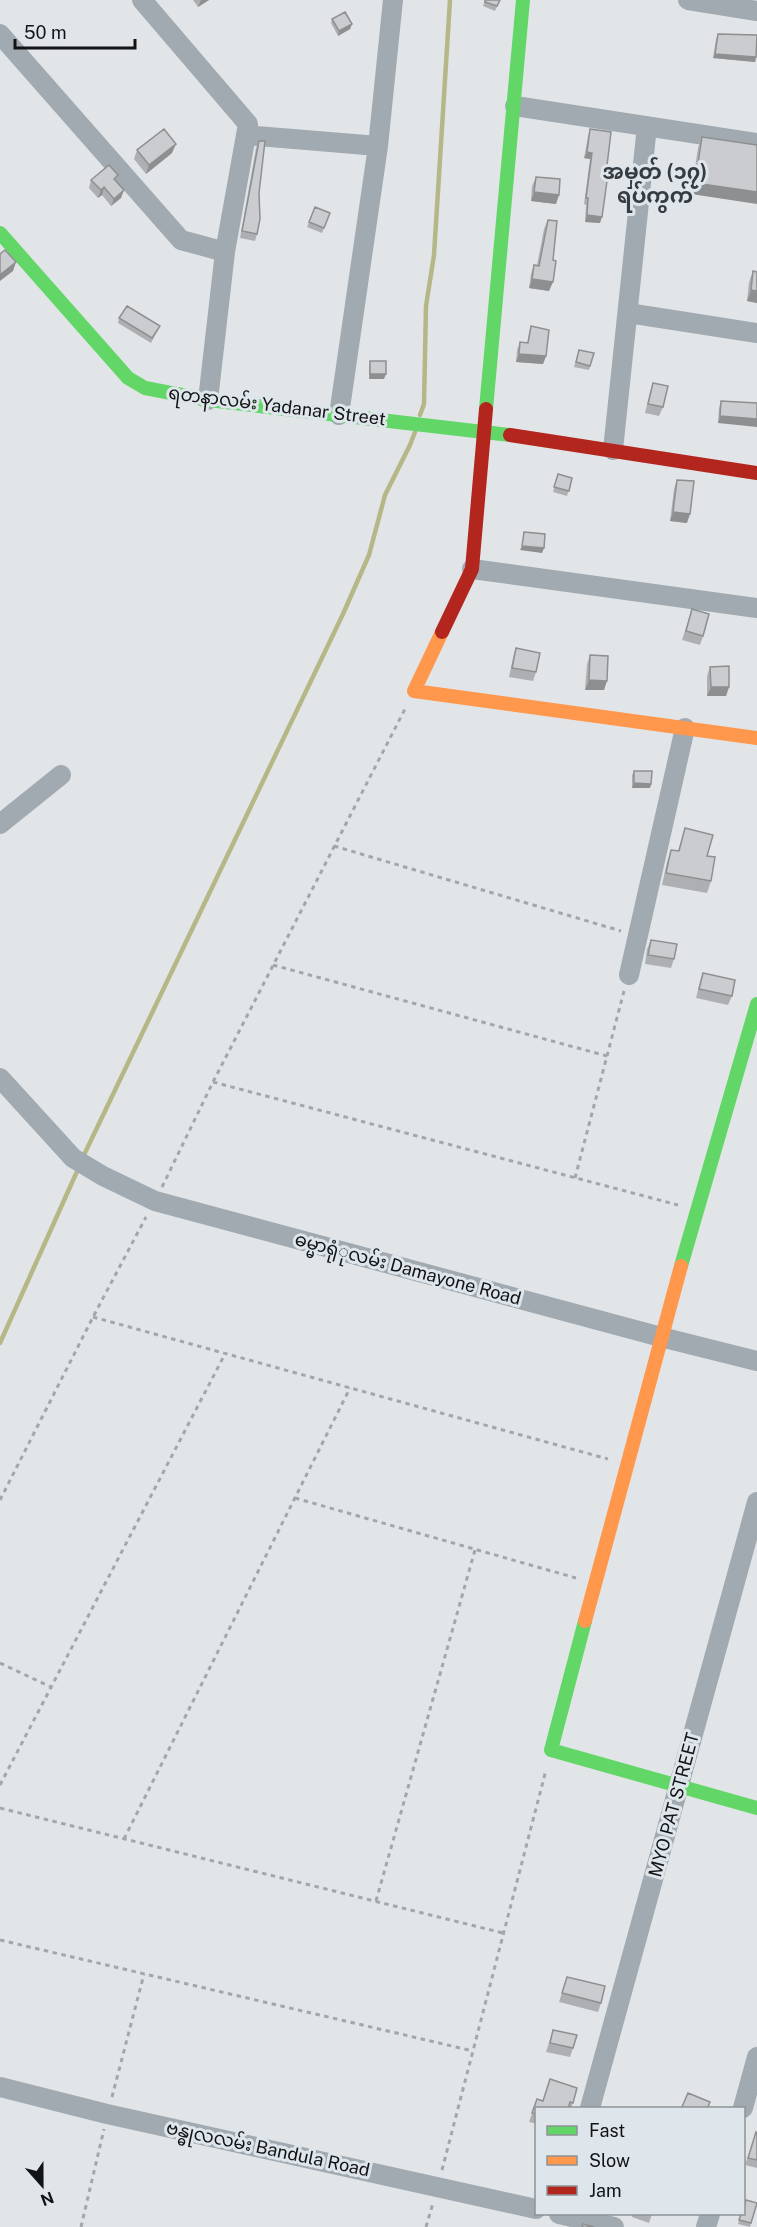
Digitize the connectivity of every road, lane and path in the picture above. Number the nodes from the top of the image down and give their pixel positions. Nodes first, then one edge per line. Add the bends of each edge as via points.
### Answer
1 (142, 0) edge
2 (393, 0) edge
3 (523, 0) edge
4 (688, 0) edge
5 (757, 11) edge
6 (0, 34) edge
7 (515, 106) junction
8 (647, 126) junction
9 (246, 135) junction
10 (757, 143) edge
11 (378, 146) junction
12 (0, 233) edge
13 (225, 252) junction
14 (7, 253) edge
15 (627, 313) junction
16 (757, 333) edge
17 (208, 400) junction
18 (339, 415) junction
19 (483, 431) junction
20 (613, 450) junction
21 (757, 473) edge
22 (472, 569) junction
23 (757, 608) edge
24 (414, 691) junction
25 (685, 728) junction
26 (757, 738) edge
27 (61, 775) dead end
28 (0, 824) edge
29 (334, 846) junction
30 (638, 936) junction
31 (273, 965) junction
32 (629, 975) joint
33 (757, 1004) edge
34 (607, 1056) junction
35 (0, 1078) edge
36 (213, 1082) junction
37 (575, 1178) junction
38 (155, 1201) junction
39 (697, 1210) junction
40 (93, 1317) junction
41 (661, 1337) junction
42 (225, 1354) junction
43 (757, 1361) edge
44 (350, 1388) junction
45 (627, 1464) junction
46 (295, 1498) junction
47 (0, 1500) edge
48 (757, 1502) edge
49 (475, 1550) junction
50 (595, 1583) junction
51 (0, 1663) edge
52 (51, 1687) junction
53 (551, 1750) junction
54 (0, 1785) edge
55 (679, 1785) junction
56 (0, 1808) edge
57 (757, 1808) edge
58 (124, 1839) junction
59 (376, 1901) junction
60 (503, 1933) junction
61 (0, 1941) edge
62 (472, 2051) junction
63 (757, 2057) edge
64 (0, 2087) edge
65 (591, 2107) edge
66 (744, 2107) edge
67 (437, 2187) junction
68 (535, 2209) edge
69 (565, 2215) edge
70 (426, 2227) edge
71 (614, 2227) edge

1 - 9 street via 248,124
2 - 11 street
3 - 7 street
4 - 5 street
6 - 13 street via 181,240
7 - 8 street
7 - 19 street
8 - 10 street
8 - 15 street
9 - 11 street
9 - 13 street
11 - 18 street
12 - 14 street, ရတနာလမ်း Yadanar Street
13 - 17 street
14 - 17 street, ရတနာလမ်း Yadanar Street via 128,378 145,388
15 - 16 street
15 - 20 street
17 - 18 street, ရတနာလမ်း Yadanar Street
18 - 19 street, ရတနာလမ်း Yadanar Street
19 - 20 street
19 - 22 street
20 - 21 street
22 - 23 street
22 - 24 street
24 - 25 street
24 - 29 path
25 - 26 street
25 - 30 street
27 - 28 street
29 - 30 path
29 - 31 path
30 - 32 street
31 - 34 path
31 - 36 path
32 - 34 path
33 - 39 street
34 - 37 path
35 - 38 street, ဓမ္မာရုံုလမ်း Damayone Road via 81,1163
36 - 37 path
36 - 38 path
37 - 39 path
38 - 40 path
38 - 41 street, ဓမ္မာရုံုလမ်း Damayone Road
39 - 41 street
40 - 42 path
40 - 47 path
41 - 43 street, ဓမ္မာရုံုလမ်း Damayone Road
41 - 45 street
42 - 44 path
42 - 52 path
44 - 45 path
44 - 46 path
45 - 50 street
46 - 49 path
46 - 58 path
48 - 55 street, MYO PAT STREET
49 - 50 path
49 - 59 path
50 - 53 street
51 - 52 path
52 - 54 path
53 - 55 street
53 - 60 path
55 - 57 street
55 - 65 street, MYO PAT STREET
56 - 58 path
58 - 59 path
59 - 60 path
60 - 62 path
61 - 62 path
62 - 67 path
63 - 66 street
64 - 67 street, ဗန္ဓုလလမ်း Bandula Road
67 - 68 street, ဗန္ဓုလလမ်း Bandula Road
67 - 70 path
69 - 71 street

